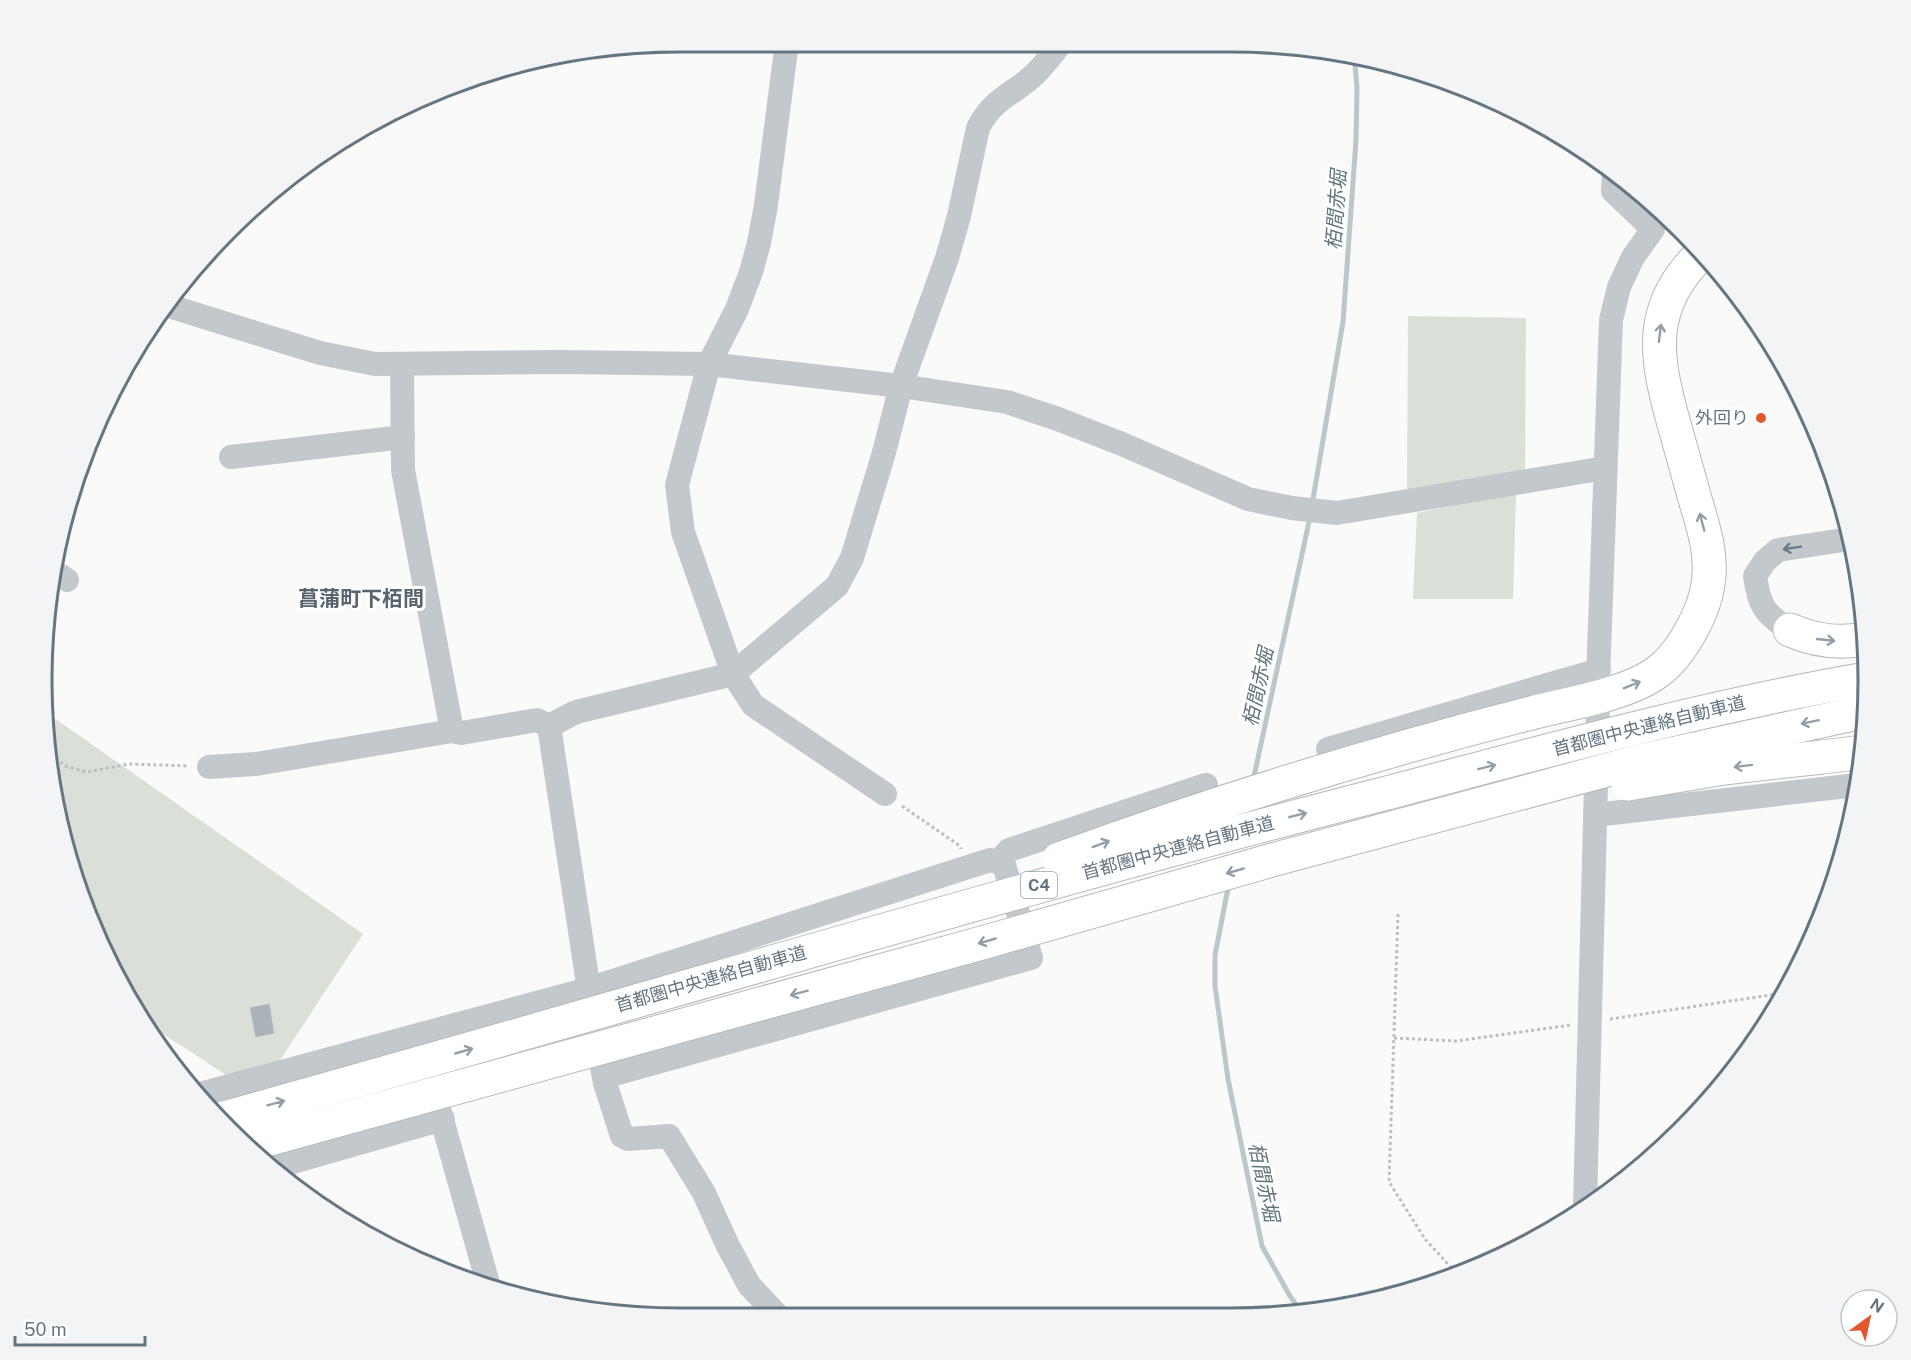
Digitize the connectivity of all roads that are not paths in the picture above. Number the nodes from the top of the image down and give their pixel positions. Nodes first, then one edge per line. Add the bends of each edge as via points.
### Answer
1 (786, 52) edge
2 (1054, 52) edge
3 (1613, 182) edge
4 (1661, 223) edge
5 (1696, 258) edge
6 (175, 308) edge
7 (402, 364) junction
8 (709, 364) junction
9 (901, 386) junction
10 (403, 437) junction
11 (231, 457) dead end
12 (1605, 468) junction
13 (1842, 540) edge
14 (1790, 630) joint
15 (1857, 640) edge
16 (733, 674) junction
17 (1858, 680) edge
18 (1598, 707) dead end
19 (1857, 713) edge
20 (549, 726) junction
21 (452, 731) junction
22 (1328, 749) dead end
23 (1854, 753) edge
24 (209, 766) road end
25 (1206, 784) dead end
26 (1849, 786) edge
27 (885, 794) road end
28 (1595, 815) junction
29 (1272, 860) junction
30 (1003, 863) junction
31 (850, 939) junction
32 (588, 989) junction
33 (417, 1035) junction
34 (604, 1077) junction
35 (206, 1092) edge
36 (229, 1116) edge
37 (443, 1119) junction
38 (256, 1143) edge
39 (282, 1165) edge
40 (1585, 1198) edge
41 (486, 1276) edge
42 (771, 1308) edge

1 - 8 street via 759,243 737,309
2 - 9 street via 1034,75 994,104 978,128 947,258
3 - 4 street via 1613,190
4 - 12 street via 1633,257 1618,287 1611,320
31 -> 5 highway, bridge via 1218,804 1453,733 1632,687 1657,672 1687,638 1700,614 1708,584 1704,527 1659,359 1659,333 1666,307 1676,284
6 - 7 street via 320,353 375,364
7 - 8 street
7 - 10 street
8 - 9 street
8 - 16 street via 677,485 682,532
9 - 12 street via 1007,402 1122,444 1248,499 1292,508 1337,513
9 - 16 street via 848,568 830,592
10 - 11 street
10 - 21 street via 403,470
12 - 22 street via 1599,675
13 -> 14 street via 1778,550 1755,576 1763,609
14 -> 15 highway via 1828,642
16 - 20 street via 576,712
16 - 27 street via 753,705
31 -> 17 highway, 首都圏中央連絡自動車道 / C4, bridge via 1179,846 1683,716
18 - 28 street
19 -> 29 highway, 首都圏中央連絡自動車道 / C4, bridge via 1644,760
20 - 21 street via 537,720 461,733
20 - 32 street
21 - 24 street via 256,764
23 -> 29 highway, bridge via 1724,768 1566,795 1374,841
25 - 30 street via 1009,850 1002,858
26 - 28 street
28 - 40 street
29 -> 38 highway, 首都圏中央連絡自動車道 / C4, bridge
30 - 32 street via 990,860
30 - 34 street via 1031,958
36 -> 31 highway, 首都圏中央連絡自動車道 / C4, bridge
32 - 33 street
32 - 34 street
33 - 35 street
33 - 37 street
34 - 42 street via 622,1136 669,1136 704,1193 749,1285
37 - 39 street
37 - 41 street

